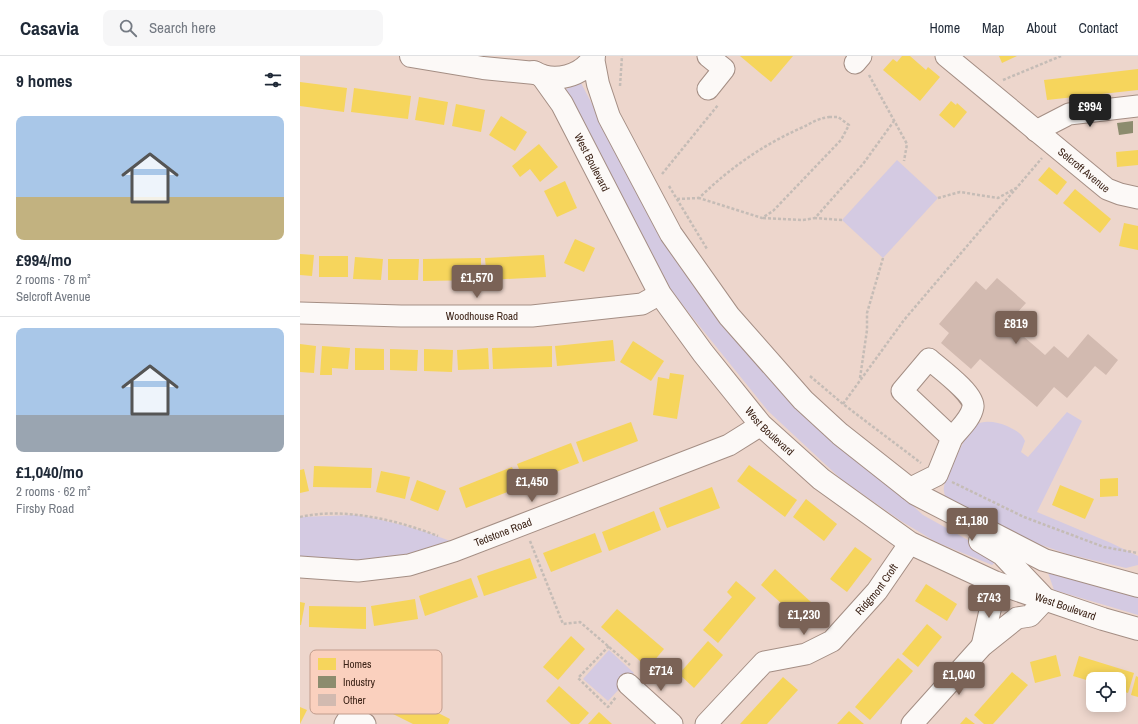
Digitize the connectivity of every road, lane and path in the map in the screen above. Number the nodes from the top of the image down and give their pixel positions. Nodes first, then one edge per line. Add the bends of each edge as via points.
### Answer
1 (411, 56) edge
2 (518, 56) edge
3 (622, 56) edge
4 (708, 56) edge
5 (946, 56) edge
6 (1061, 56) edge
7 (593, 57) edge
8 (858, 60) edge
9 (538, 75) junction
10 (984, 88) junction
11 (708, 89) joint
12 (620, 92) dead end
13 (1138, 106) edge
14 (894, 121) junction
15 (1036, 131) junction
16 (1052, 145) junction
17 (904, 161) dead end
18 (658, 168) dead end
19 (662, 174) junction
20 (1018, 187) junction
21 (699, 198) junction
22 (938, 198) dead end
23 (1138, 198) edge
24 (677, 199) junction
25 (762, 218) junction
26 (815, 218) junction
27 (842, 220) dead end
28 (710, 253) dead end
29 (883, 258) dead end
30 (660, 294) junction
31 (300, 313) edge
32 (804, 371) dead end
33 (860, 379) junction
34 (843, 404) junction
35 (761, 425) junction
36 (952, 438) dead end
37 (938, 475) junction
38 (913, 491) junction
39 (300, 518) edge
40 (523, 524) junction
41 (910, 543) junction
42 (465, 546) junction
43 (1138, 553) edge
44 (1044, 560) junction
45 (300, 567) edge
46 (1016, 571) junction
47 (994, 582) junction
48 (1138, 586) edge
49 (1046, 600) junction
50 (992, 606) junction
51 (1017, 618) junction
52 (1138, 629) edge
53 (609, 646) junction
54 (982, 646) junction
55 (628, 684) junction
56 (345, 724) edge
57 (365, 724) edge
58 (672, 724) edge
59 (706, 724) edge
60 (912, 724) edge

1 - 9 main road
2 - 9 main road, West Boulevard
3 - 12 path
4 - 11 street via 724,70
5 - 10 street, Selcroft Avenue
6 - 10 path
7 - 9 main road via 579,72 561,78
7 - 38 main road via 598,84 609,117 670,234 729,316 803,400 840,434
8 - 14 path via 884,99
9 - 30 main road, West Boulevard via 562,104
10 - 15 street, Selcroft Avenue
11 - 19 path via 720,104
13 - 15 street via 1069,114
14 - 17 path via 907,144
14 - 26 path via 863,164
15 - 16 street, Selcroft Avenue
16 - 20 path
16 - 23 street, Selcroft Avenue via 1107,189
18 - 19 path
19 - 24 path
20 - 22 path via 998,198 960,192
20 - 33 path via 904,320
21 - 24 path
21 - 25 path
21 - 25 path via 723,174 761,148 816,119 838,118 849,125 841,140 773,211
24 - 28 path
25 - 26 path
26 - 27 path
29 - 33 path via 867,313
30 - 31 street, Woodhouse Road via 642,304 532,316
30 - 35 main road, West Boulevard
32 - 34 path
33 - 34 path
34 - 37 path
35 - 40 street, Tedstone Road via 729,445
35 - 41 main road, West Boulevard via 821,479
36 - 37 street
37 - 38 street
37 - 43 path via 1024,517 1104,547
38 - 44 main road
38 - 46 main road via 946,520 1002,554
39 - 42 path via 356,515 424,530
40 - 42 street, Tedstone Road
40 - 53 path via 563,624 580,622
41 - 47 main road, West Boulevard
41 - 59 street, Ridgmont Croft via 877,591 832,641 806,654 764,662
42 - 45 street, Tedstone Road via 409,565 358,571
44 - 46 main road
44 - 48 main road
46 - 47 main road
46 - 49 main road
47 - 49 main road, West Boulevard
47 - 50 street via 991,588
49 - 51 street via 1030,616
49 - 52 main road, West Boulevard
50 - 51 street
50 - 54 street
51 - 54 street
53 - 55 path via 638,672
53 - 55 path via 578,678 608,707
54 - 60 street
55 - 58 street
56 - 57 street via 350,716

